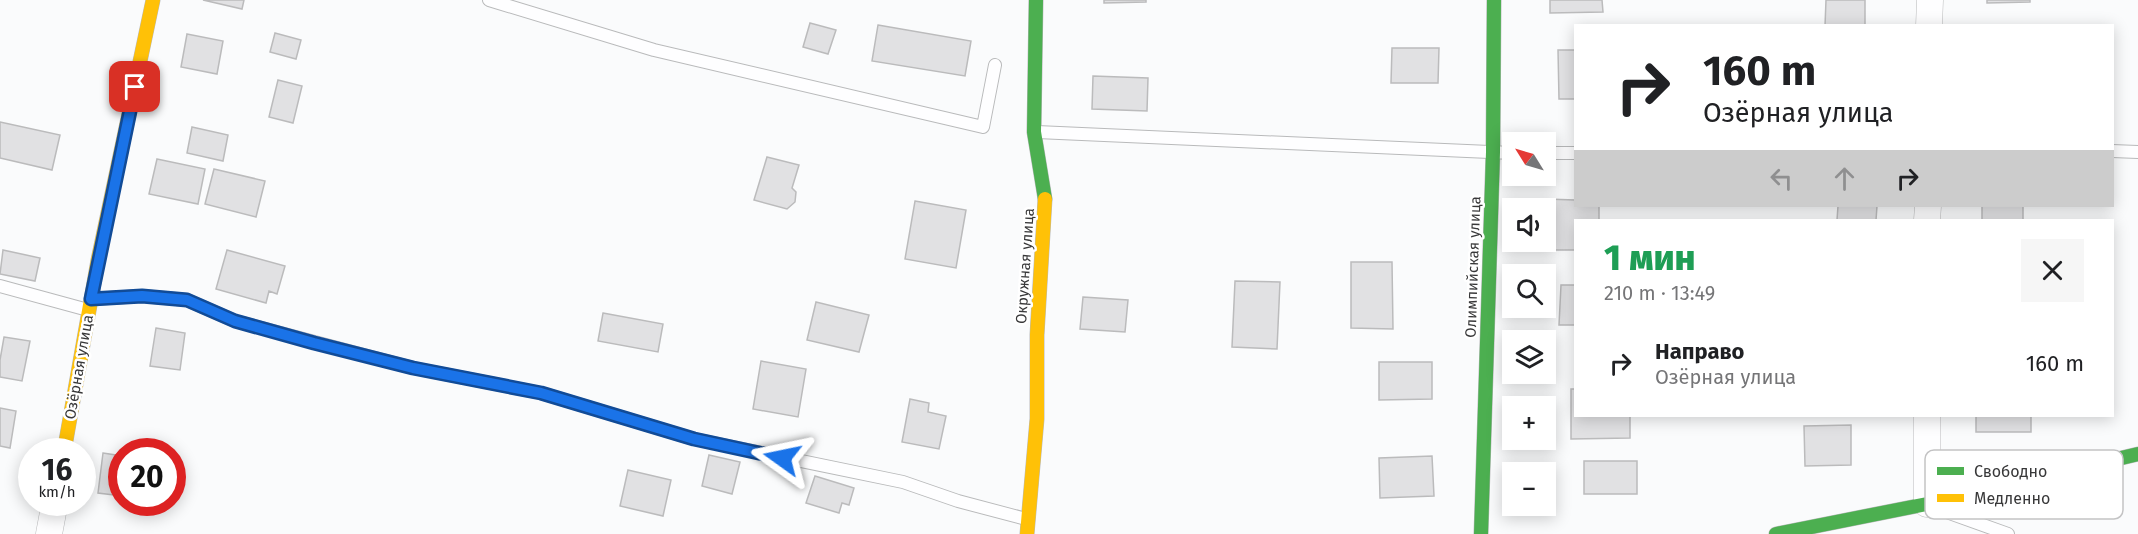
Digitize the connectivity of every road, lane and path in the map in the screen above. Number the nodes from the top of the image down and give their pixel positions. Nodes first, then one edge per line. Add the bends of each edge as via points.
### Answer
1 (153, 0) edge
2 (489, 0) edge
3 (1036, 0) edge
4 (1494, 0) edge
5 (1930, 0) edge
6 (1929, 24) edge
7 (995, 65) dead end
8 (1034, 132) junction
9 (2114, 151) edge
10 (2138, 152) edge
11 (1493, 153) junction
12 (1502, 153) edge
13 (1556, 153) edge
14 (1574, 153) edge
15 (0, 286) edge
16 (90, 304) junction
17 (1927, 417) edge
18 (66, 438) edge
19 (1927, 450) edge
20 (2138, 454) edge
21 (2123, 458) edge
22 (1925, 504) edge
23 (52, 516) edge
24 (1968, 519) edge
25 (1030, 520) junction
26 (49, 534) edge
27 (1027, 534) edge
28 (1481, 534) edge
29 (1776, 534) edge
30 (2008, 534) edge

1 - 16 street, Озёрная улица
2 - 7 lane via 654,50 983,127
3 - 8 street, Окружная улица
4 - 11 street, Олимпийская улица
5 - 6 street
8 - 11 lane
8 - 25 street, Окружная улица via 1046,202
9 - 10 lane
11 - 12 lane
11 - 28 street, Олимпийская улица
13 - 14 lane
15 - 16 lane
16 - 18 street, Озёрная улица
16 - 25 lane via 142,296 187,300 235,321 402,366 541,393 694,439 903,482
17 - 19 street
20 - 21 street
22 - 29 street
23 - 26 street
24 - 30 lane
25 - 27 street, Окружная улица

